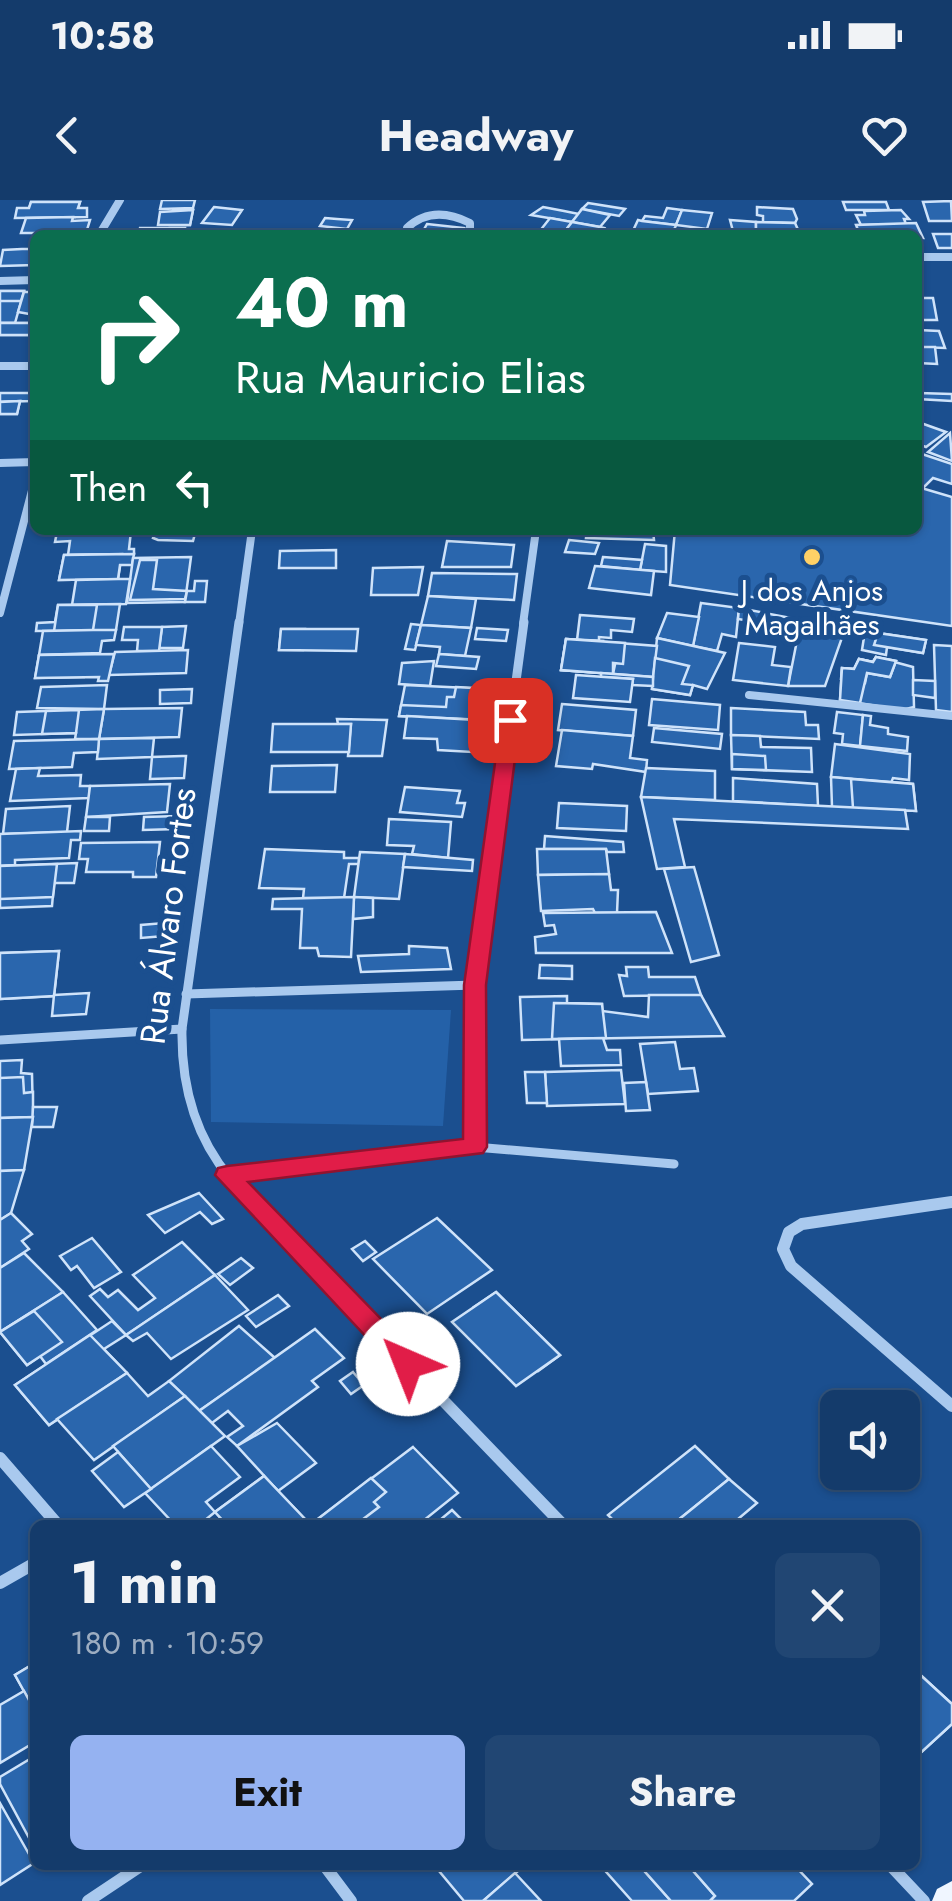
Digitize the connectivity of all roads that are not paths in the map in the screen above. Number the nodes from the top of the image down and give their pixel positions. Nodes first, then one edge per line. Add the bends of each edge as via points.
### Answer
1 (120, 200) edge
2 (102, 230) edge
3 (408, 230) edge
4 (472, 230) edge
5 (922, 256) edge
6 (952, 257) edge
7 (30, 280) edge
8 (0, 281) edge
9 (0, 366) edge
10 (30, 366) edge
11 (30, 462) edge
12 (0, 463) edge
13 (30, 496) edge
14 (251, 535) edge
15 (535, 535) edge
16 (5, 579) edge
17 (0, 614) edge
18 (749, 695) dead end
19 (952, 716) edge
20 (475, 985) junction
21 (186, 994) junction
22 (182, 1029) junction
23 (0, 1040) edge
24 (475, 1147) junction
25 (674, 1164) dead end
26 (227, 1175) junction
27 (952, 1202) edge
28 (952, 1406) edge
29 (0, 1458) edge
30 (54, 1520) edge
31 (557, 1520) edge
32 (30, 1566) edge
33 (0, 1583) edge
34 (134, 1870) edge
35 (328, 1870) edge
36 (895, 1870) edge
37 (88, 1901) edge
38 (351, 1901) edge
39 (924, 1901) edge

1 - 2 street
3 - 4 street via 416,220 444,214 470,223
5 - 6 street
7 - 8 street
9 - 10 street
11 - 12 street
13 - 16 street
14 - 21 street, Rua Álvaro Fortes
15 - 20 street
16 - 17 street
18 - 19 lane
20 - 21 street
20 - 24 street
21 - 22 street, Rua Álvaro Fortes
22 - 23 street
22 - 26 street, Rua Álvaro Fortes via 180,1066 190,1113
24 - 25 street
24 - 26 street
26 - 31 street, Rua Álvaro Fortes
27 - 28 street via 802,1224 789,1232 783,1249 791,1266
29 - 30 street
32 - 33 street
34 - 37 street
35 - 38 street
36 - 39 street

